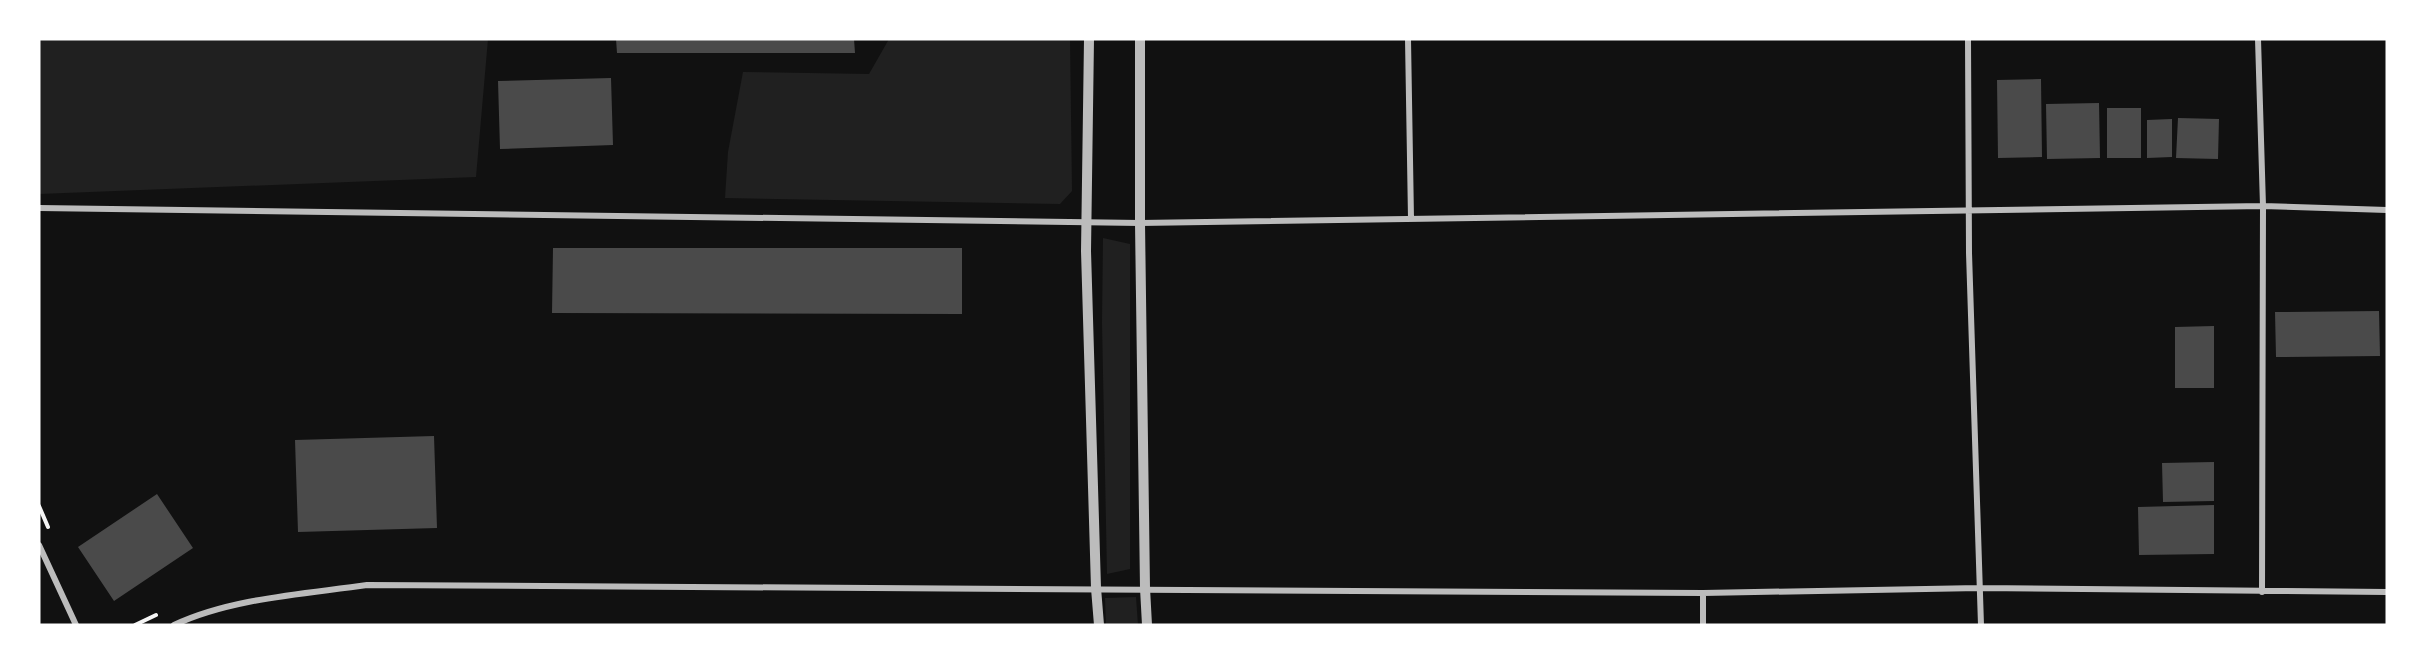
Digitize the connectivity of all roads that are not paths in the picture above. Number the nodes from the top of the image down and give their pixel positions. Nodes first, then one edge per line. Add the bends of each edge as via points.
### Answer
1 (1089, 39) edge
2 (1140, 39) edge
3 (1408, 39) edge
4 (1968, 39) edge
5 (2258, 39) edge
6 (2263, 206) junction
7 (39, 208) edge
8 (1970, 210) junction
9 (2387, 210) edge
10 (1411, 219) junction
11 (1088, 223) junction
12 (1140, 223) junction
13 (39, 545) edge
14 (1096, 588) junction
15 (1145, 588) junction
16 (1979, 588) junction
17 (2262, 592) junction
18 (2387, 592) edge
19 (1703, 593) junction
20 (76, 625) edge
21 (174, 625) edge
22 (1099, 625) edge
23 (1147, 625) edge
24 (1703, 625) edge
25 (1981, 625) edge

1 - 11 street
2 - 12 street
3 - 10 street
4 - 8 street
5 - 6 street
6 - 8 street
6 - 9 street
6 - 17 street
7 - 11 street
8 - 10 street
8 - 16 street
10 - 12 street
11 - 12 street
11 - 14 street
12 - 15 street
13 - 20 street
14 - 15 street
14 - 21 street via 367,585 265,600 195,615
14 - 22 street
15 - 19 street
15 - 23 street
16 - 17 street
16 - 19 street
16 - 25 street
17 - 18 street
19 - 24 street

